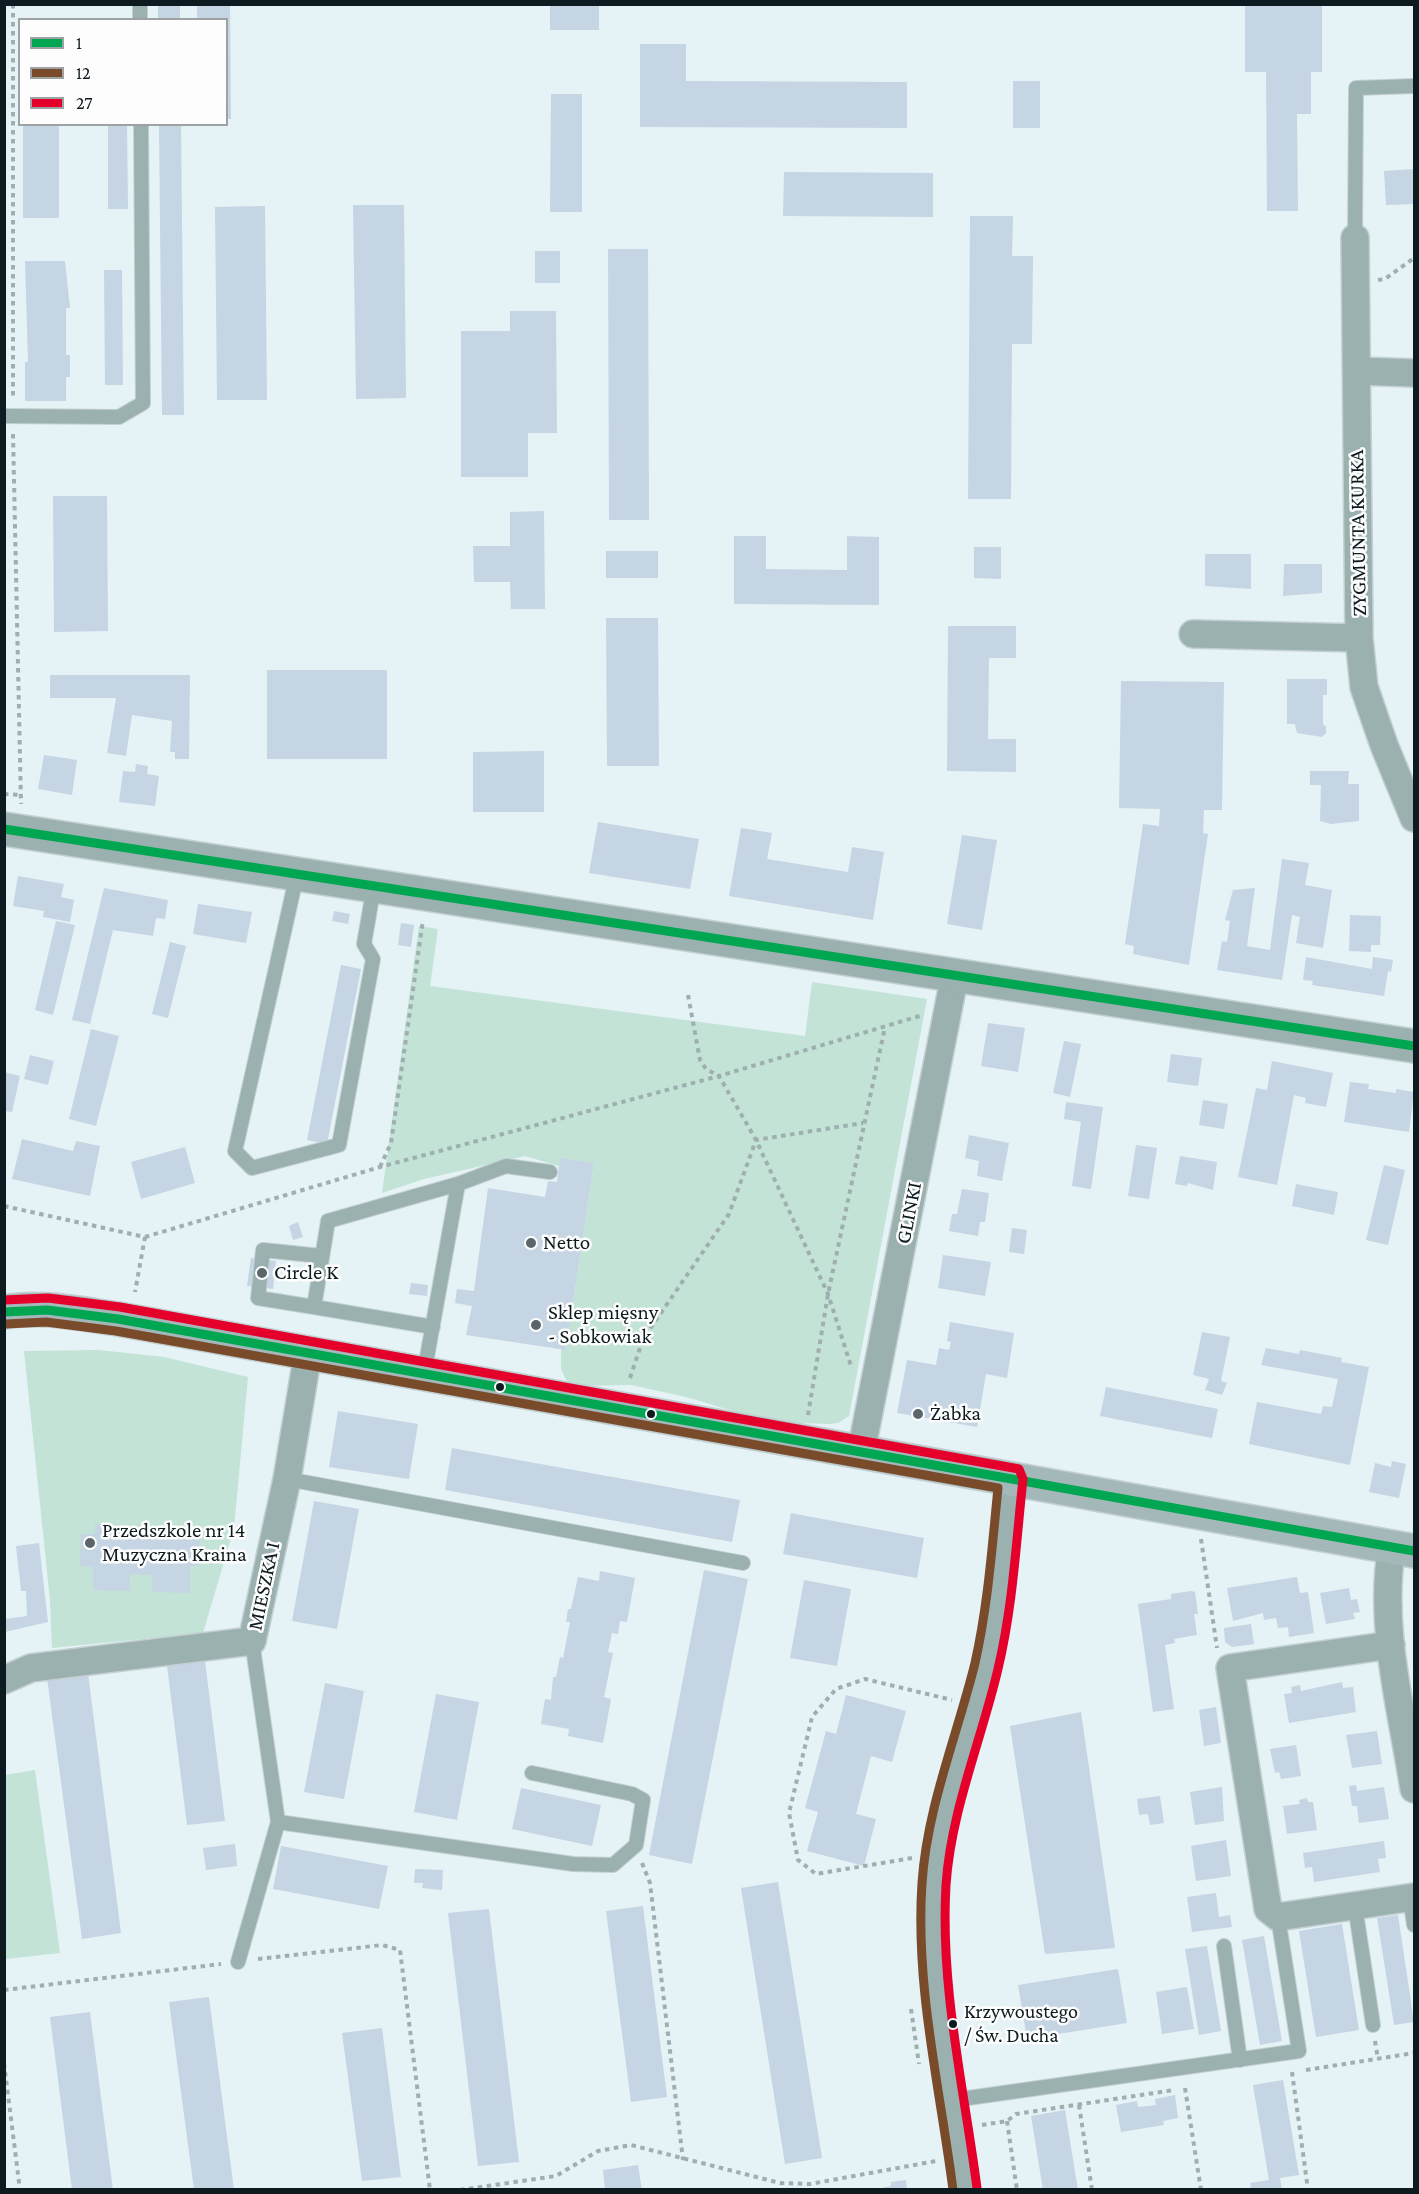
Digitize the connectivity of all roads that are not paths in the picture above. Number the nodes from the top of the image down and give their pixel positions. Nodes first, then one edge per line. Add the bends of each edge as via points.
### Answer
1 (1414, 86) edge
2 (141, 126) edge
3 (1355, 238) joint
4 (1358, 371) junction
5 (1414, 374) edge
6 (9, 411) edge
7 (1193, 634) dead end
8 (1359, 638) junction
9 (1408, 785) edge
10 (1414, 818) edge
11 (4, 829) edge
12 (297, 874) junction
13 (374, 885) junction
14 (956, 974) junction
15 (1414, 1047) edge
16 (550, 1172) dead end
17 (458, 1184) junction
18 (321, 1256) junction
19 (314, 1307) junction
20 (4, 1312) edge
21 (433, 1327) junction
22 (308, 1353) junction
23 (424, 1374) junction
24 (861, 1452) junction
25 (1011, 1478) junction
26 (287, 1479) junction
27 (1403, 1549) edge
28 (743, 1563) dead end
29 (252, 1641) junction
30 (1391, 1645) junction
31 (4, 1680) edge
32 (532, 1773) dead end
33 (1414, 1789) edge
34 (278, 1822) junction
35 (1412, 1897) edge
36 (1355, 1906) junction
37 (1278, 1917) junction
38 (1414, 1925) edge
39 (1224, 1946) dead end
40 (238, 1962) road end
41 (1373, 2025) dead end
42 (1240, 2060) junction
43 (954, 2100) junction
44 (965, 2190) edge

1 - 3 lane via 1356,88
2 - 6 lane via 143,403 119,417
3 - 4 street, ZYGMUNTA KURKA
4 - 5 street
4 - 8 street, ZYGMUNTA KURKA
7 - 8 street
8 - 9 street, ZYGMUNTA KURKA via 1364,687
9 - 10 street, ZYGMUNTA KURKA
11 - 12 street
12 - 13 street
12 - 13 lane via 235,1151 252,1168 339,1145 373,959 364,944
13 - 14 street
14 - 15 street
14 - 24 street, GLINKI
16 - 17 lane via 506,1166
17 - 18 lane via 328,1221
17 - 21 lane
18 - 19 lane
18 - 19 lane via 263,1251 258,1298
19 - 21 lane
20 - 22 main road via 81,1314
21 - 23 lane
22 - 23 main road
22 - 26 street, MIESZKA I
23 - 24 main road
24 - 25 main road
25 - 27 main road
25 - 43 street via 993,1635 945,1808 934,1882 937,1980
26 - 28 lane
26 - 29 street, MIESZKA I
27 - 30 street via 1387,1574
29 - 31 street, MIESZKA I via 31,1668
29 - 34 lane
30 - 33 street
30 - 37 street via 1230,1668 1268,1909
32 - 34 lane via 632,1794 643,1800 636,1845 613,1865 573,1864
34 - 40 lane
35 - 36 street
35 - 38 lane
36 - 37 street
36 - 41 lane
37 - 42 lane via 1299,2051
39 - 42 lane
42 - 43 lane
43 - 44 street

